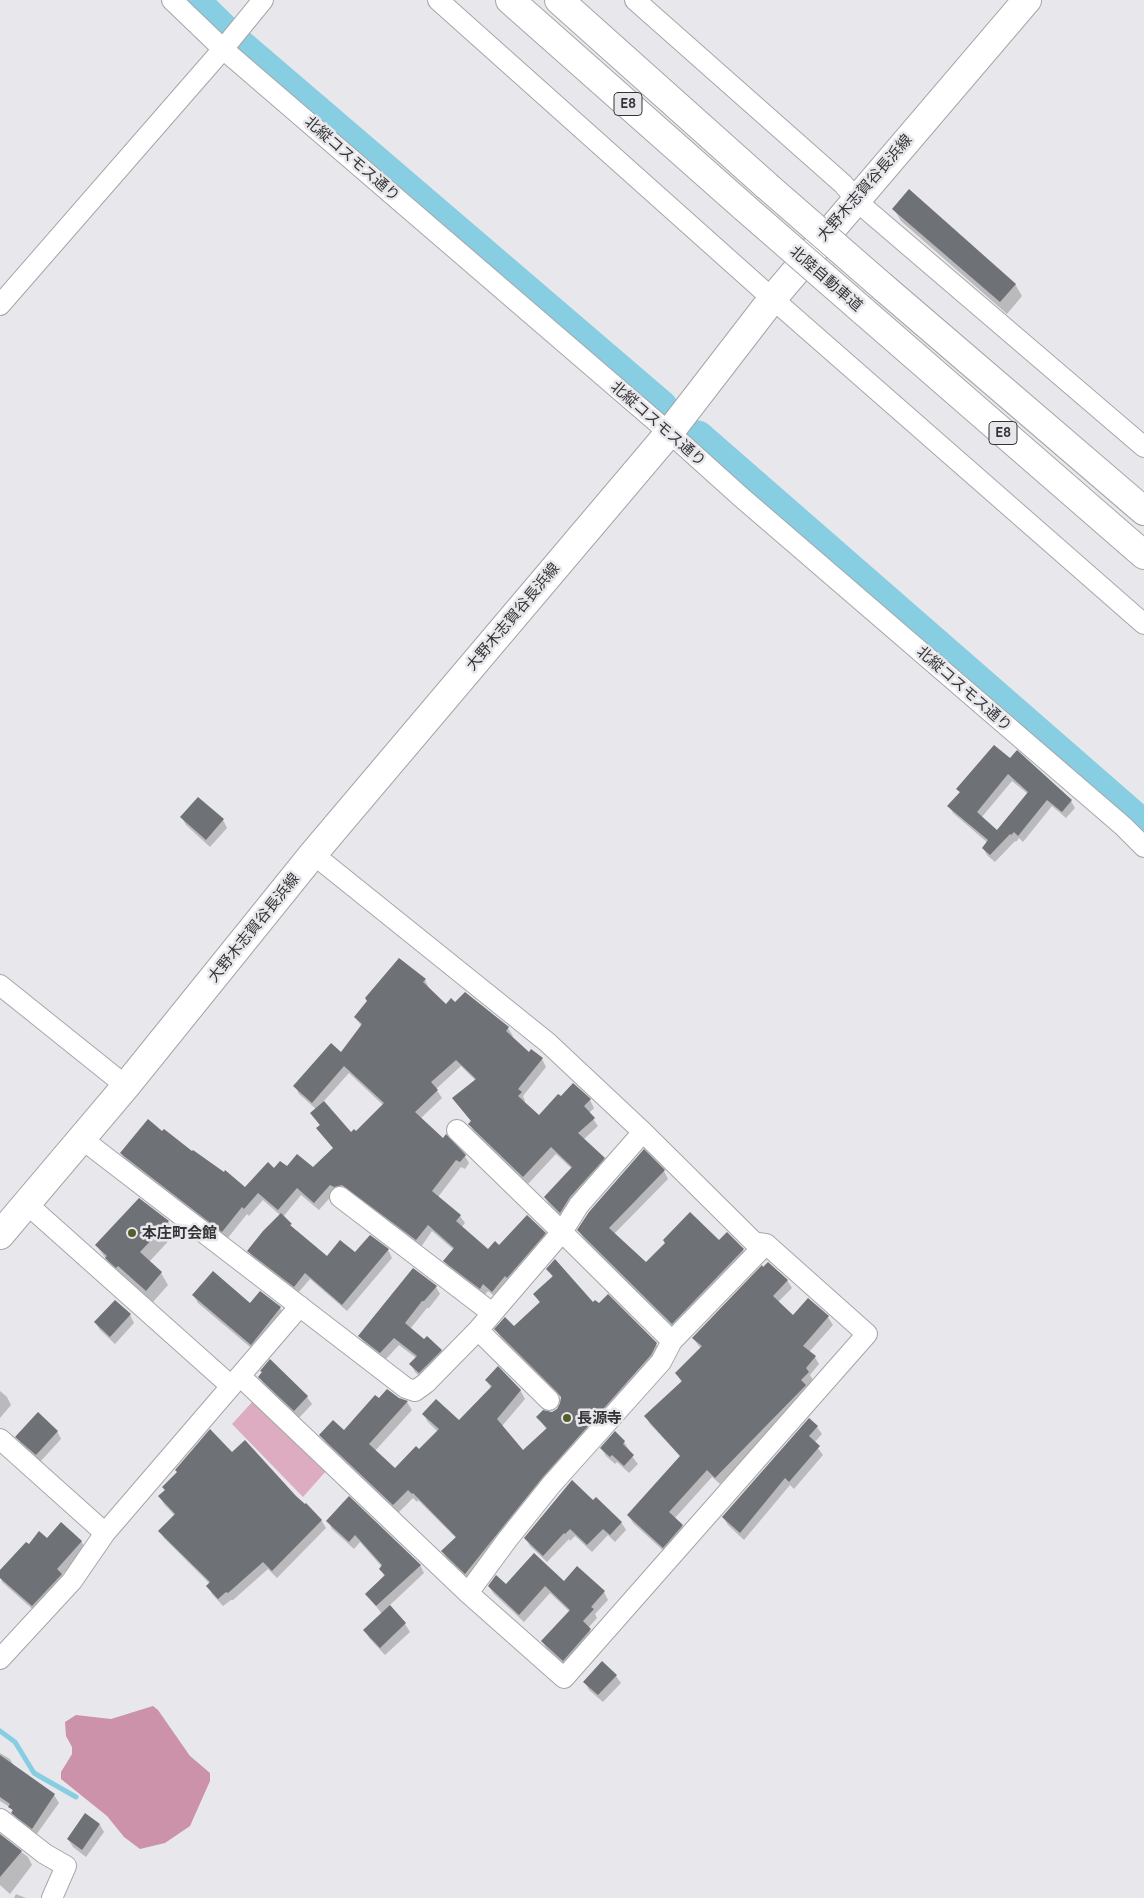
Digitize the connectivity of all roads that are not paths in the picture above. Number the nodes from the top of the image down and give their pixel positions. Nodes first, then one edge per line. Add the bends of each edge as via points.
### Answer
1 (172, 0) edge
2 (263, 0) edge
3 (438, 0) edge
4 (510, 0) edge
5 (559, 0) edge
6 (635, 0) edge
7 (1027, 0) edge
8 (229, 42) junction
9 (856, 200) junction
10 (773, 298) junction
11 (0, 304) edge
12 (669, 433) junction
13 (1144, 447) edge
14 (1144, 511) edge
15 (1144, 555) edge
16 (1144, 624) edge
17 (1144, 847) edge
18 (313, 854) junction
19 (0, 985) edge
20 (126, 1086) junction
21 (457, 1130) dead end
22 (644, 1132) junction
23 (82, 1139) junction
24 (340, 1197) dead end
25 (27, 1204) junction
26 (562, 1232) junction
27 (0, 1235) edge
28 (766, 1244) junction
29 (300, 1306) junction
30 (492, 1313) junction
31 (478, 1330) junction
32 (672, 1341) junction
33 (235, 1381) junction
34 (549, 1400) dead end
35 (0, 1439) edge
36 (105, 1533) junction
37 (468, 1593) junction
38 (0, 1659) edge
39 (0, 1819) edge
40 (52, 1898) edge

1 - 8 street, 北縦コスモス通り
2 - 8 street
3 - 10 street
4 - 15 main road, 北陸自動車道 / E8, bridge
5 - 14 main road, 北陸自動車道 / E8, bridge via 882,287
6 - 9 street via 843,184
7 - 9 main road, 大野木志賀谷長浜線
8 - 11 street
8 - 12 street, 北縦コスモス通り
9 - 10 main road, 大野木志賀谷長浜線
9 - 13 street
10 - 12 main road, 大野木志賀谷長浜線
10 - 16 street
12 - 17 street, 北縦コスモス通り
12 - 18 main road, 大野木志賀谷長浜線
18 - 20 main road, 大野木志賀谷長浜線
18 - 22 street via 547,1042
19 - 20 street
20 - 23 main road, 大野木志賀谷長浜線
21 - 26 street
22 - 26 street via 579,1205
22 - 28 street via 754,1242
23 - 25 main road, 大野木志賀谷長浜線
23 - 29 street
24 - 30 street
25 - 27 main road, 大野木志賀谷長浜線
25 - 33 street
26 - 30 street
26 - 32 street
28 - 32 street
28 - 37 street via 867,1334 564,1678
29 - 31 street via 406,1388 415,1391
29 - 33 street
30 - 31 street
31 - 34 street
32 - 37 street via 661,1362 551,1485
33 - 36 street
33 - 37 street
35 - 36 street
36 - 38 street via 72,1582
39 - 40 street via 66,1866

